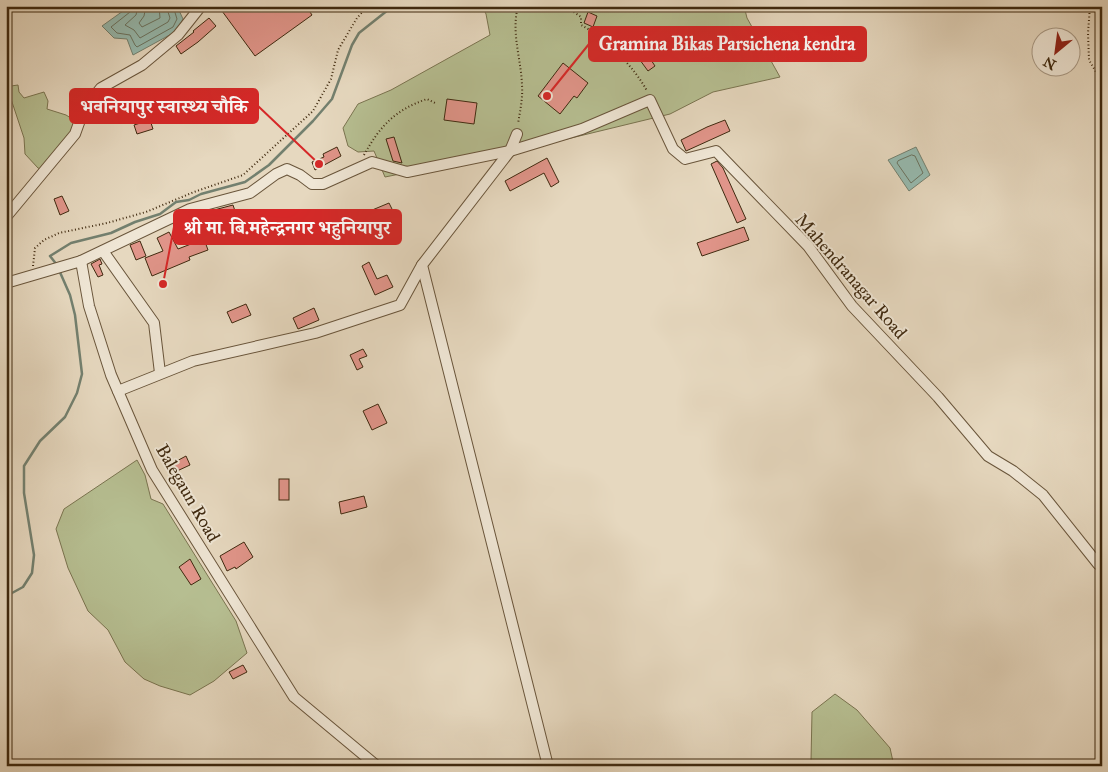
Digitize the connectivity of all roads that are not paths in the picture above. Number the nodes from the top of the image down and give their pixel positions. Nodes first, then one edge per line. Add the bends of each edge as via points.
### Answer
1 (201, 6) edge
2 (516, 134) road end
3 (510, 151) junction
4 (6, 217) edge
5 (103, 251) junction
6 (81, 261) junction
7 (422, 265) junction
8 (6, 283) edge
9 (160, 373) junction
10 (118, 391) junction
11 (1102, 567) edge
12 (377, 766) edge
13 (548, 766) edge

1 - 4 street via 178,35 142,65 101,88 84,109 75,134
2 - 3 street
3 - 5 street via 407,172 372,162 323,184 312,184 287,169 250,193 190,209
3 - 7 street
3 - 11 street, Mahendranagar Road via 582,129 650,100 673,149 685,159 716,151 808,246 852,306 938,397 988,456 1043,495
5 - 6 street
5 - 9 street via 154,323
6 - 8 street
6 - 10 street, Balegaun Road via 89,306
7 - 9 street via 400,305 316,332 193,361
7 - 13 street
9 - 10 street
10 - 12 street, Balegaun Road via 152,470 294,696

